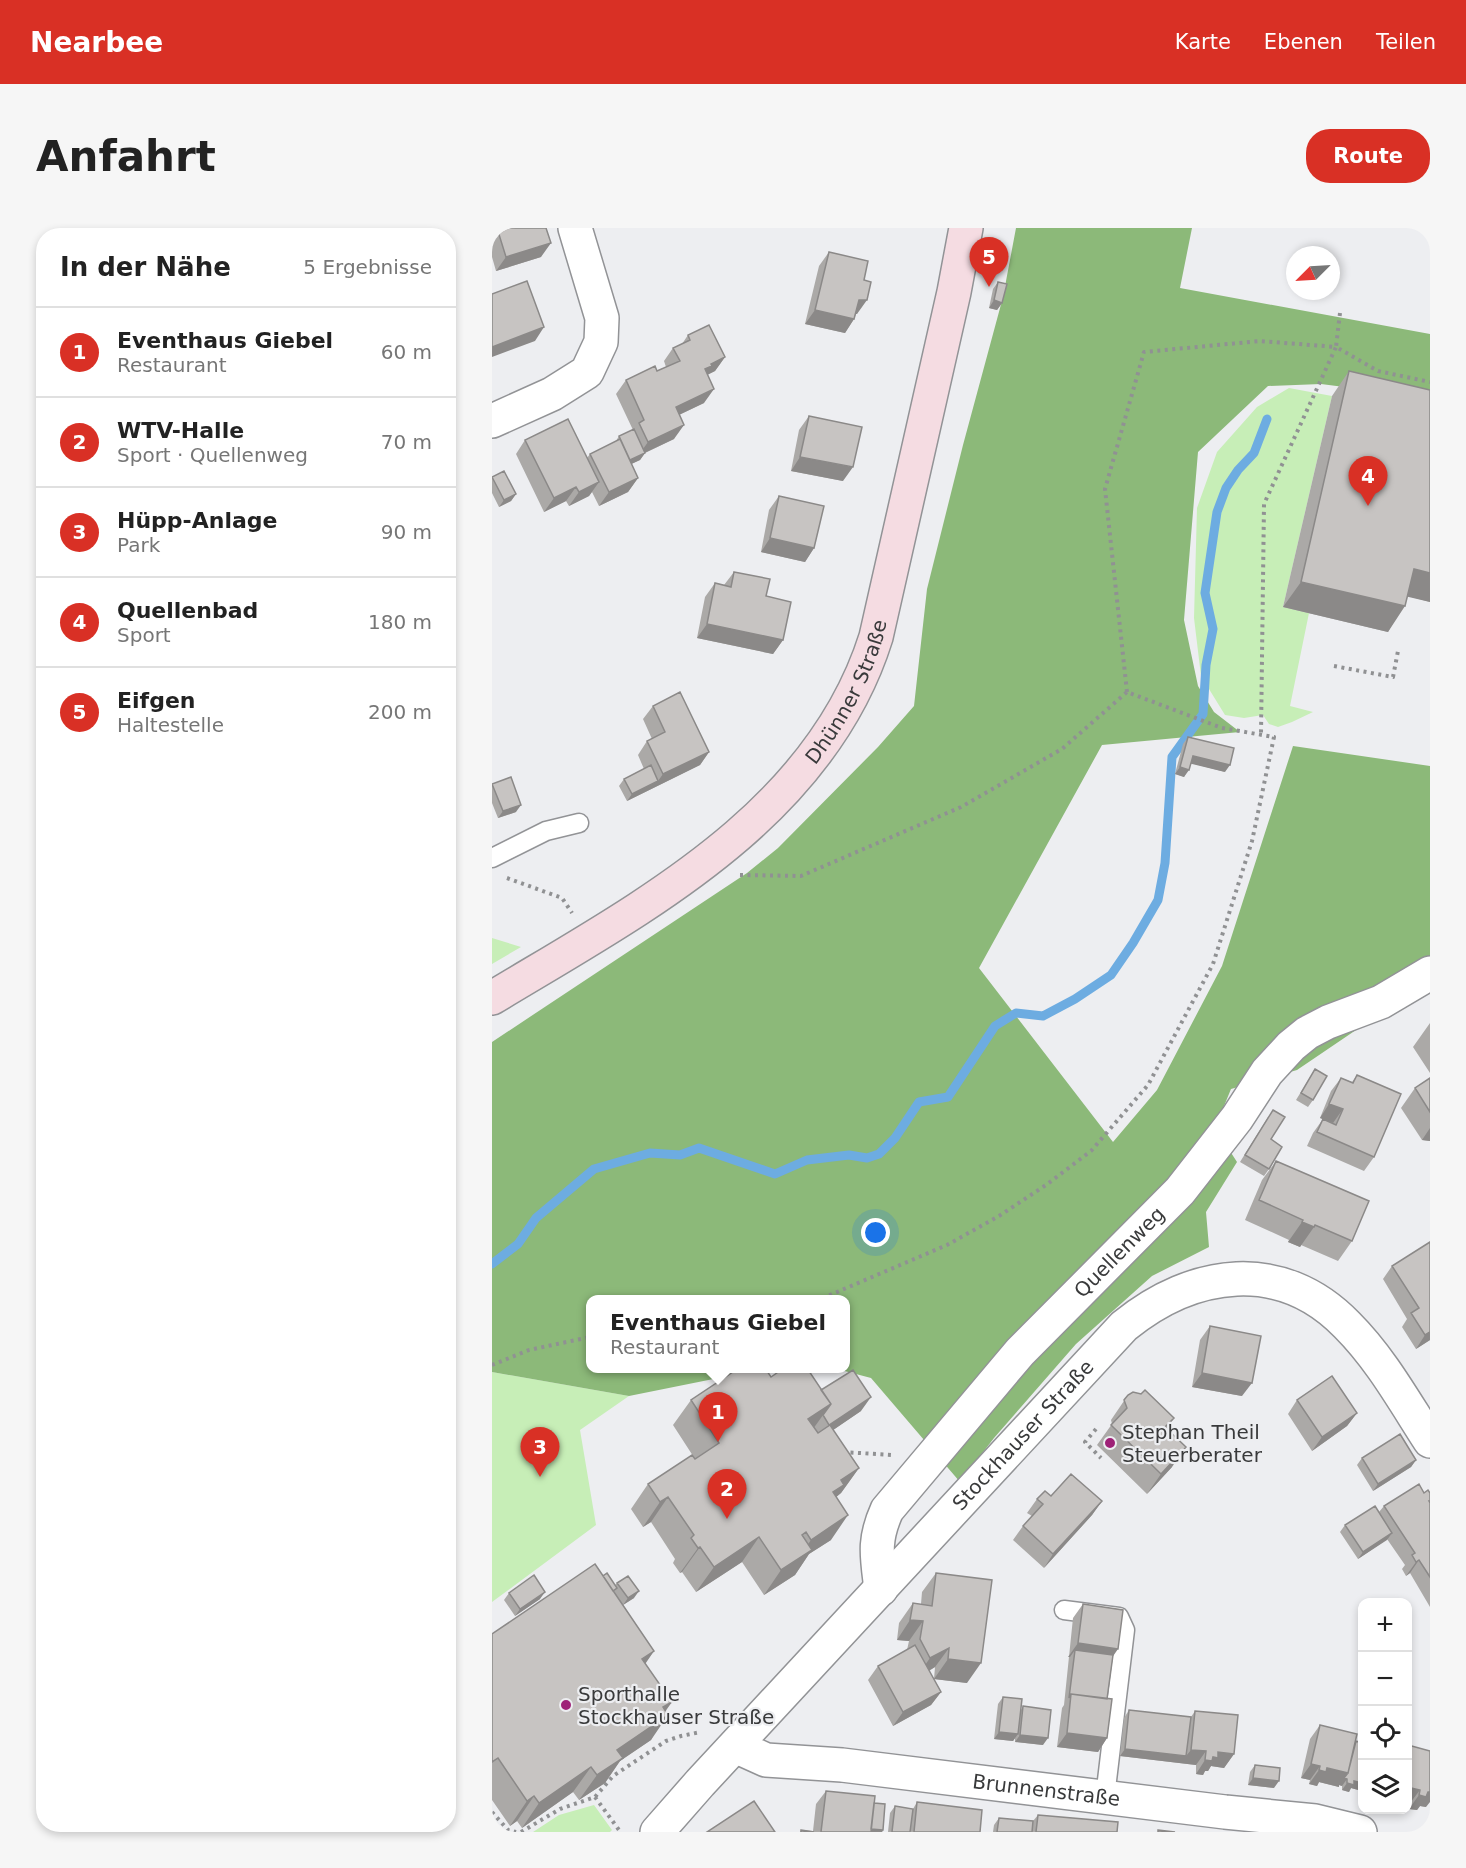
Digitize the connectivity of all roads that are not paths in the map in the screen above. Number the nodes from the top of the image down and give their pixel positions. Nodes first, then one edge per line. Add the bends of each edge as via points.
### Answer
1 (575, 228) edge
2 (966, 228) edge
3 (492, 422) edge
4 (579, 823) dead end
5 (492, 858) edge
6 (1430, 973) edge
7 (492, 998) edge
8 (1430, 1441) edge
9 (881, 1589) junction
10 (1064, 1610) dead end
11 (735, 1746) junction
12 (1105, 1797) junction
13 (657, 1832) edge
14 (1360, 1832) edge

1 - 3 street via 602,318 601,342 587,372 552,394
2 - 7 main road, Dhünner Straße via 876,637 862,676 832,729 812,759 732,842 623,918
4 - 5 lane via 546,831
6 - 9 street, Quellenweg via 1381,1002 1306,1033 1267,1072 1180,1191 1020,1352 887,1510 876,1549
8 - 9 street, Stockhauser Straße via 1373,1354 1329,1308 1275,1283 1240,1278 1206,1282 1158,1302 1124,1326
9 - 11 street, Stockhauser Straße
10 - 12 lane via 1119,1617 1125,1630
11 - 12 street, Brunnenstraße via 766,1760 842,1765
11 - 13 street, Stockhauser Straße
12 - 14 street, Brunnenstraße via 1315,1821

